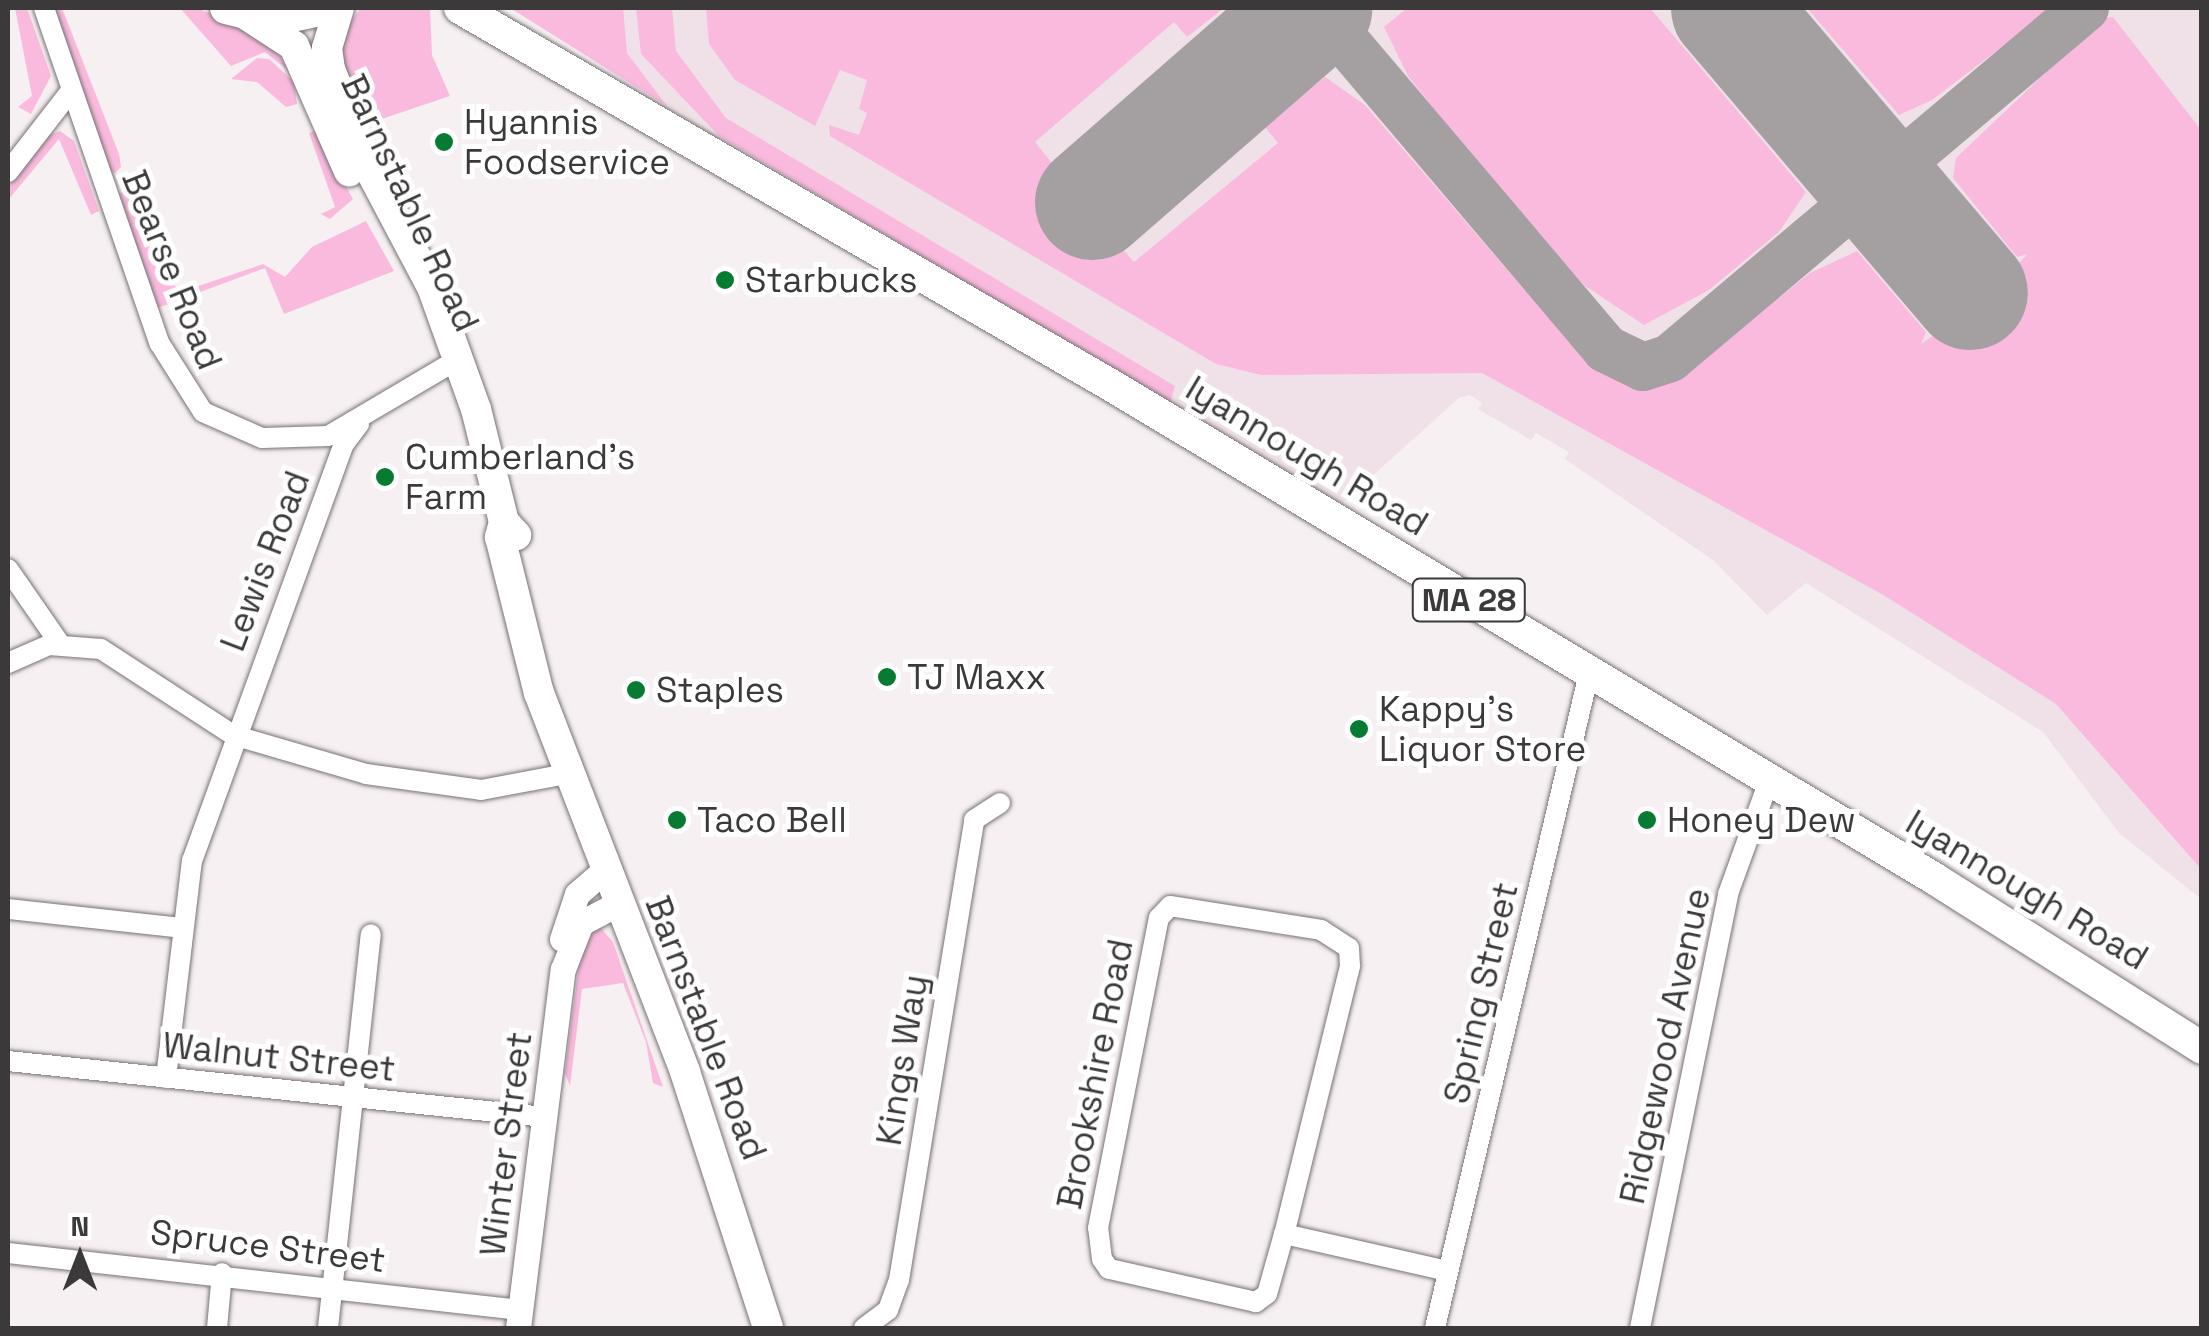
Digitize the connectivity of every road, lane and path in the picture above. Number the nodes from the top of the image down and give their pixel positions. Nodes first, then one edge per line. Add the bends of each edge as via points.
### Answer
1 (44, 8) edge
2 (328, 8) edge
3 (339, 8) edge
4 (460, 8) edge
5 (486, 8) edge
6 (237, 12) edge
7 (70, 92) junction
8 (674, 129) junction
9 (8, 172) edge
10 (445, 368) junction
11 (366, 415) junction
12 (480, 442) junction
13 (8, 569) edge
14 (60, 644) junction
15 (8, 663) edge
16 (1589, 672) junction
17 (233, 735) junction
18 (569, 765) junction
19 (1769, 780) junction
20 (1000, 803) dead end
21 (606, 869) junction
22 (619, 903) junction
23 (8, 909) edge
24 (182, 928) junction
25 (371, 934) dead end
26 (563, 969) junction
27 (2202, 1048) edge
28 (8, 1062) edge
29 (166, 1078) junction
30 (354, 1098) junction
31 (544, 1117) junction
32 (1284, 1234) junction
33 (8, 1254) edge
34 (1448, 1271) junction
35 (222, 1273) junction
36 (333, 1285) junction
37 (519, 1319) edge
38 (217, 1328) edge
39 (328, 1328) edge
40 (768, 1328) edge
41 (864, 1328) edge
42 (1435, 1328) edge
43 (1640, 1328) edge

1 - 7 street, Bearse Road
2 - 6 main road via 286,20
3 - 12 main road, Barnstable Road via 327,48 330,69 358,145 432,286 476,409
4 - 8 main road, Iyannough Road / MA 28
5 - 8 main road, Iyannough Road / MA 28
6 - 10 main road, Barnstable Road via 286,38 301,57 341,156 414,284
7 - 9 street
7 - 11 street, Bearse Road via 160,344 193,403 230,428 262,438 328,436
8 - 16 main road, Iyannough Road / MA 28
10 - 11 street, Bearse Road
10 - 12 main road, Barnstable Road
11 - 17 street, Lewis Road via 344,444
12 - 18 main road, Barnstable Road via 504,522 500,537 539,693
13 - 14 street
14 - 15 street
14 - 17 street via 116,654
16 - 19 main road, Iyannough Road / MA 28
16 - 34 street, Spring Street
17 - 18 street via 346,770 460,789
17 - 24 street, Lewis Road via 192,860
18 - 21 main road, Barnstable Road
19 - 27 main road, Iyannough Road / MA 28
19 - 43 street, Ridgewood Avenue via 1728,894
20 - 41 street, Kings Way via 974,820 899,1280 888,1310
21 - 22 main road, Barnstable Road
21 - 26 street, Winter Street via 572,902 562,938
22 - 26 street, Winter Street via 581,923
22 - 40 main road, Barnstable Road via 688,1082
23 - 24 street
24 - 29 street, Lewis Road
25 - 30 street
26 - 31 street, Winter Street
28 - 29 street, Walnut Street
29 - 30 street, Walnut Street
30 - 31 street, Walnut Street
30 - 36 street
31 - 37 street, Winter Street
32 - 32 street, Brookshire Road via 1350,966 1348,948 1322,930 1170,906 1159,918 1098,1228 1102,1258 1109,1270 1256,1302 1267,1294
32 - 34 street
33 - 35 street, Spruce Street
34 - 42 street, Spring Street
35 - 36 street, Spruce Street
35 - 38 street
36 - 37 street, Spruce Street
36 - 39 street

